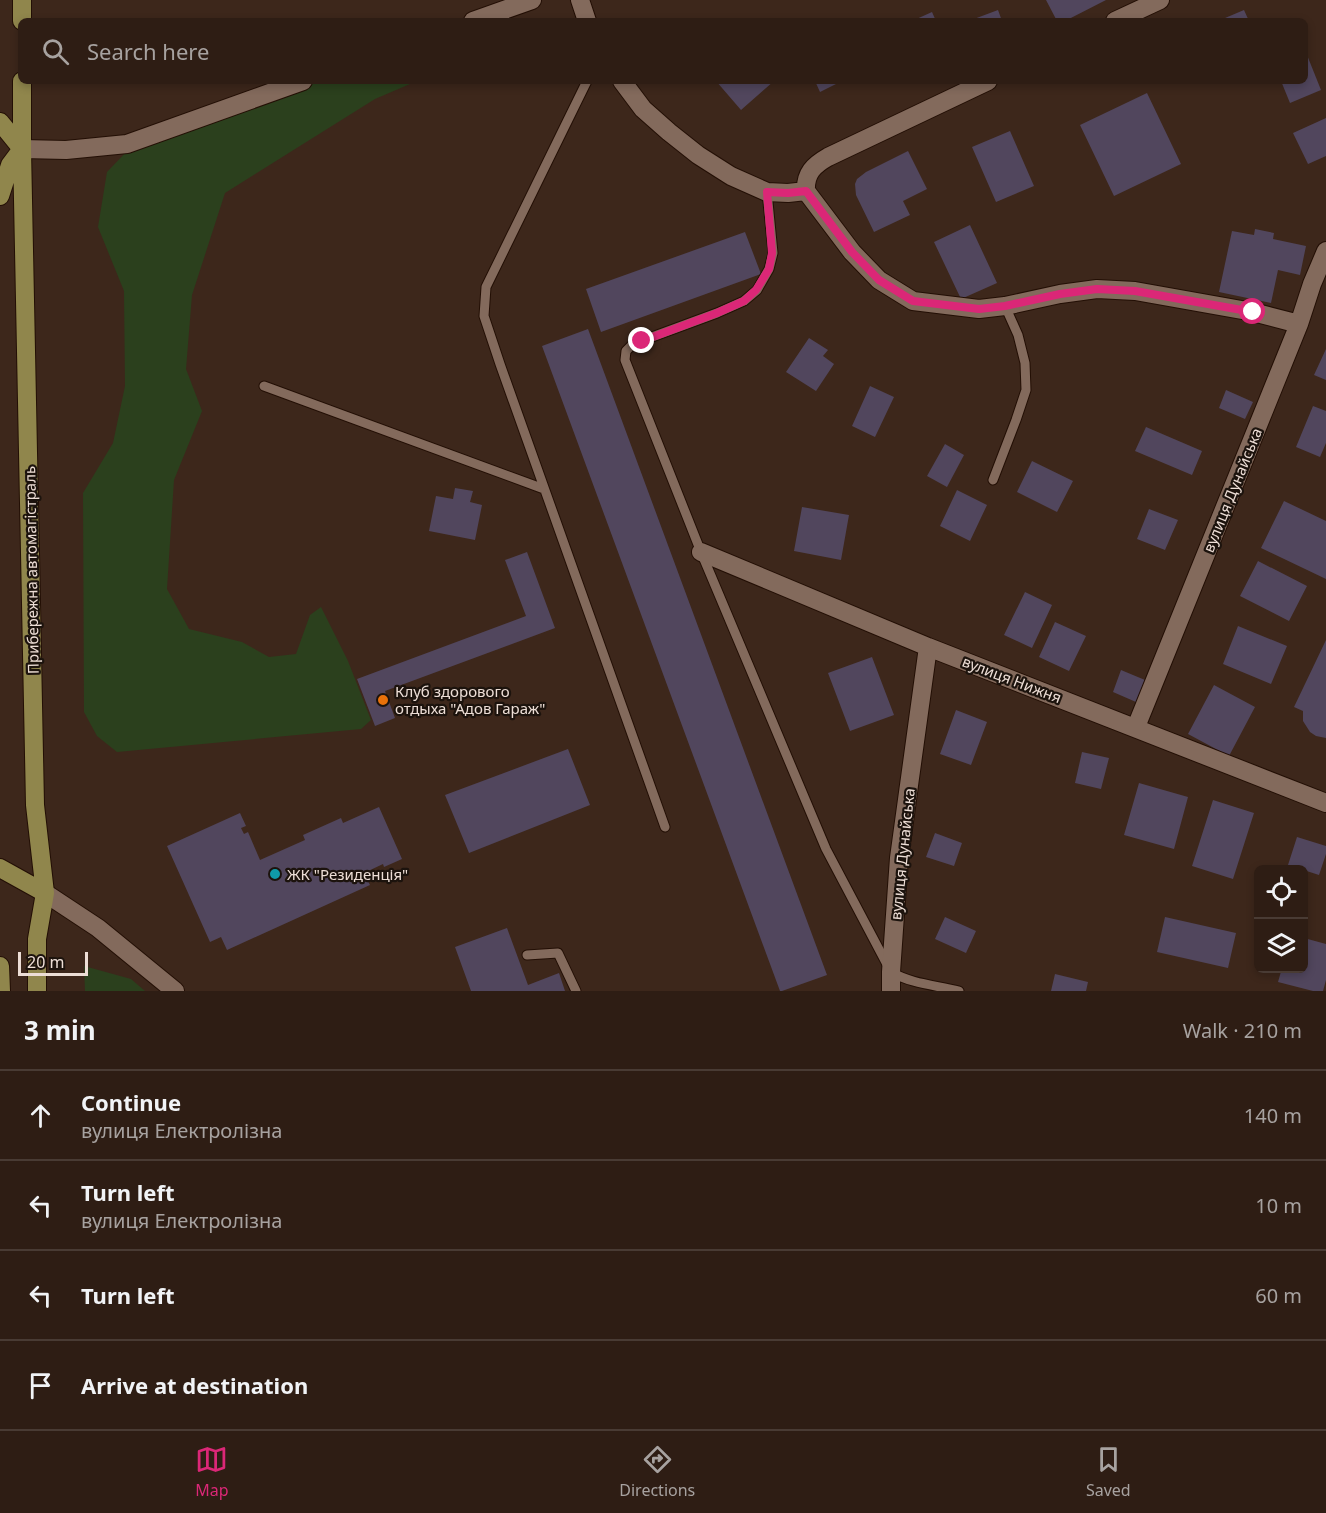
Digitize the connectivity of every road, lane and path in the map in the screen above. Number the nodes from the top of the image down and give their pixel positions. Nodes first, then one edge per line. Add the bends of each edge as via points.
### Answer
1 (22, 0) edge
2 (532, 0) edge
3 (580, 0) edge
4 (1160, 0) edge
5 (22, 18) edge
6 (481, 18) edge
7 (586, 18) edge
8 (1121, 18) edge
9 (22, 84) edge
10 (295, 84) edge
11 (586, 84) edge
12 (624, 84) edge
13 (982, 84) edge
14 (0, 122) edge
15 (22, 148) junction
16 (806, 191) junction
17 (767, 192) junction
18 (0, 196) edge
19 (1326, 251) edge
20 (1319, 287) edge
21 (1005, 306) junction
22 (1299, 324) junction
23 (264, 386) dead end
24 (993, 480) dead end
25 (544, 489) junction
26 (700, 552) junction
27 (928, 647) junction
28 (1136, 727) junction
29 (1326, 803) edge
30 (665, 827) dead end
31 (0, 868) edge
32 (45, 893) junction
33 (527, 955) dead end
34 (0, 966) edge
35 (891, 972) junction
36 (1, 991) edge
37 (37, 991) edge
38 (175, 991) edge
39 (576, 991) edge
40 (891, 991) edge
41 (959, 991) edge

1 - 5 main road
2 - 6 street
3 - 7 street
4 - 8 street
9 - 15 main road, Прибережна автомагістраль
10 - 15 street via 127,144 66,150
11 - 25 lane via 486,287 484,316
12 - 17 street via 643,109 698,154 731,176
13 - 16 street via 817,163 805,181
14 - 15 main road
15 - 18 main road, Прибережна автомагістраль via 10,165
15 - 32 main road, Прибережна автомагістраль via 35,805
16 - 17 street
16 - 21 street via 852,252 879,280 913,301 979,309
17 - 26 lane via 772,253 769,269 756,290 744,301 717,313 633,344 625,355
19 - 20 street, вулиця Дунайська
20 - 22 street, вулиця Дунайська
21 - 22 street via 1097,289 1135,291
21 - 24 lane via 1025,363 1026,390
22 - 28 street, вулиця Дунайська
23 - 25 lane
25 - 30 lane
26 - 27 street, вулиця Нижня
26 - 35 lane via 826,849
27 - 28 street, вулиця Нижня
27 - 35 street, вулиця Дунайська via 899,858
28 - 29 street, вулиця Нижня
31 - 32 main road
32 - 37 main road, Прибережна автомагістраль via 37,939
32 - 38 street via 98,928
33 - 39 lane via 558,953
34 - 36 main road
35 - 40 street, вулиця Дунайська
35 - 41 lane via 903,979

